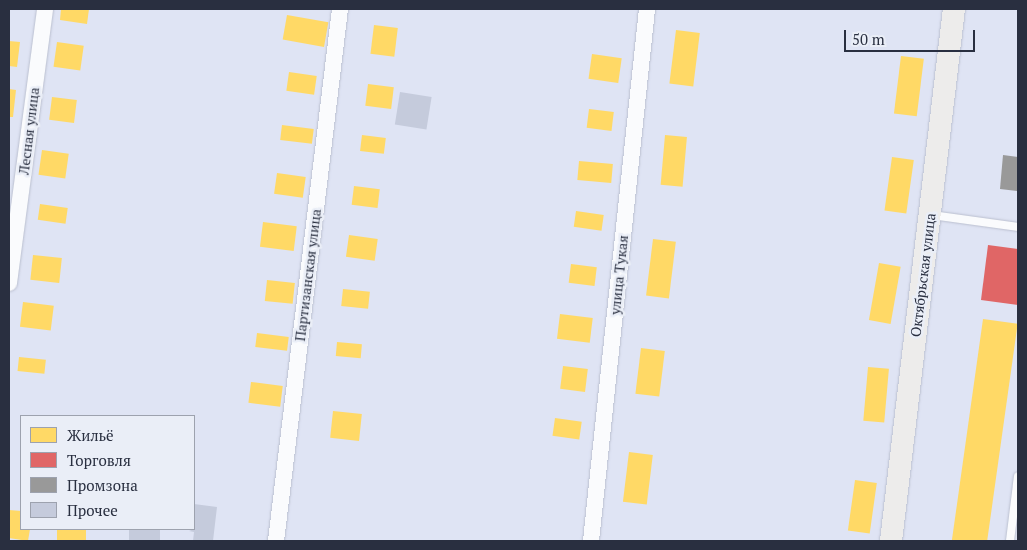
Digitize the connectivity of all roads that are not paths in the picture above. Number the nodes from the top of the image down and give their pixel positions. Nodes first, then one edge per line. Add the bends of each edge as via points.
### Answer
1 (44, 9) edge
2 (340, 9) edge
3 (647, 9) edge
4 (954, 9) edge
5 (930, 215) junction
6 (1018, 227) edge
7 (9, 283) edge
8 (1018, 476) edge
9 (276, 541) edge
10 (591, 541) edge
11 (891, 541) edge
12 (1010, 541) edge

1 - 7 street, Лесная улица
2 - 9 street, Партизанская улица
3 - 10 street, улица Тукая
4 - 5 main road, Октябрьская улица
5 - 6 lane
5 - 11 main road, Октябрьская улица
8 - 12 lane

